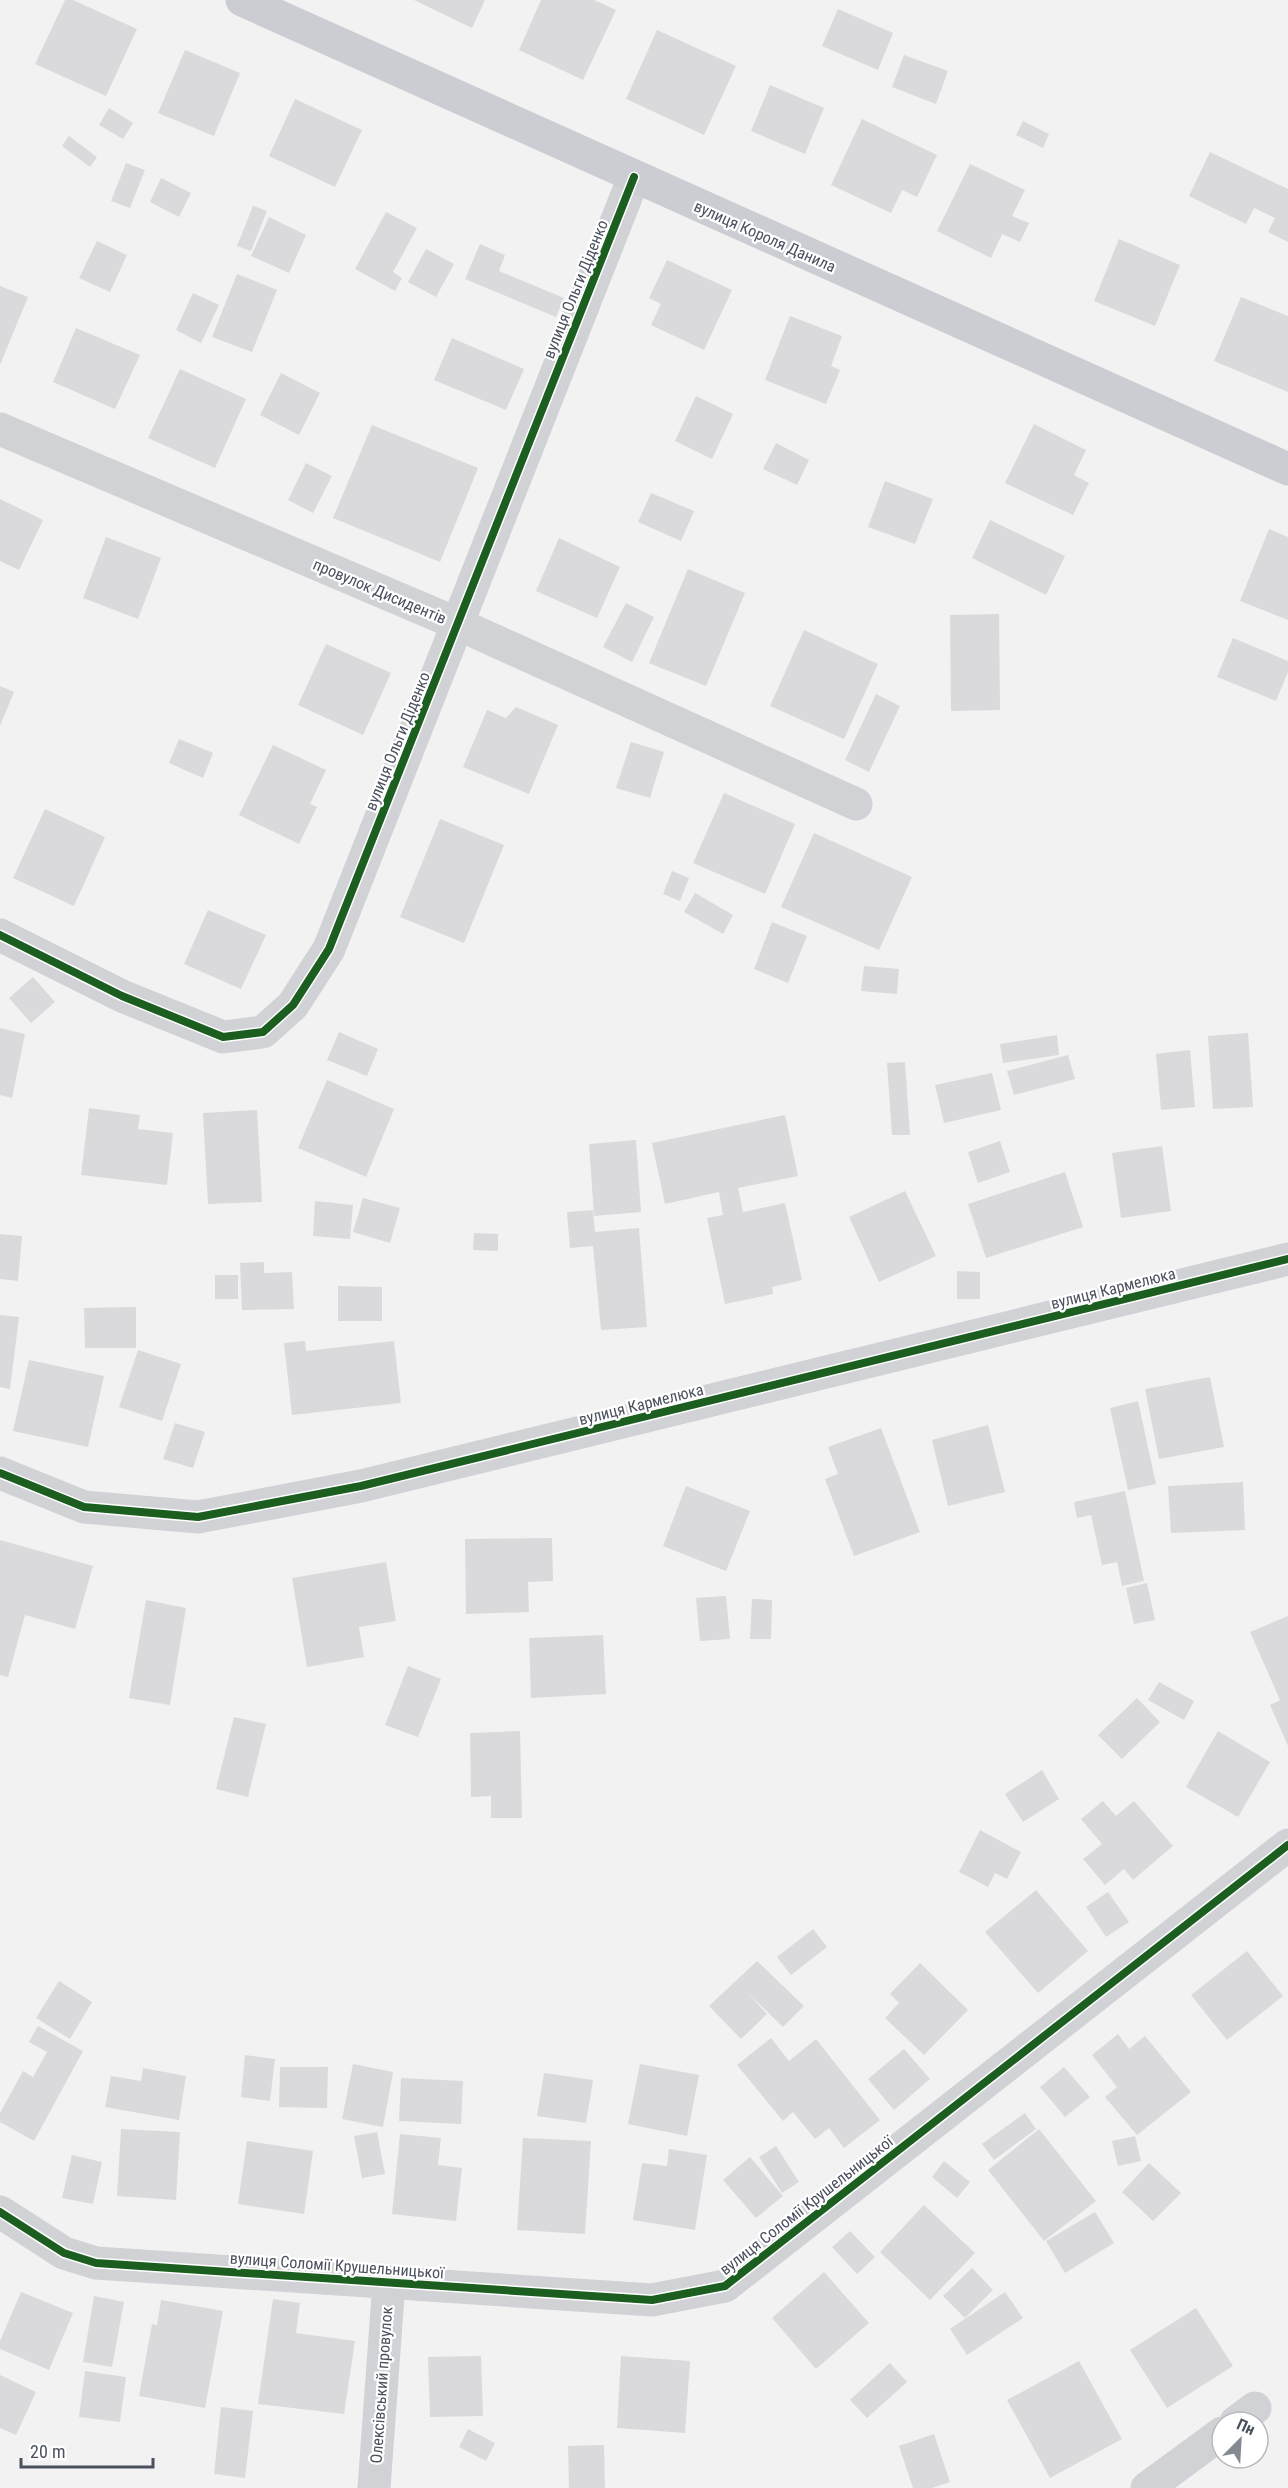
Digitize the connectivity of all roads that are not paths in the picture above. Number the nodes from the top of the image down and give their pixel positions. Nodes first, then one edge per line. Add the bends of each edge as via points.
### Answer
1 (242, 0) edge
2 (634, 177) junction
3 (0, 429) edge
4 (1288, 469) edge
5 (458, 624) junction
6 (856, 804) dead end
7 (0, 935) edge
8 (1288, 1259) edge
9 (0, 1473) edge
10 (1288, 1845) edge
11 (0, 2212) edge
12 (389, 2282) junction
13 (1210, 2442) edge
14 (374, 2488) edge
15 (1147, 2488) edge

1 - 2 main road, вулиця Короля Данила
2 - 4 main road, вулиця Короля Данила
2 - 5 street, вулиця Ольги Діденко
3 - 5 street, провулок Дисидентів
5 - 6 street, провулок Дисидентів
5 - 7 street, вулиця Ольги Діденко via 329,949 293,1005 263,1032 223,1037 122,996
8 - 9 street, вулиця Кармелюка via 361,1486 198,1516 84,1507
10 - 12 street, вулиця Соломії Крушельницької via 725,2286 652,2300
11 - 12 street, вулиця Соломії Крушельницької via 64,2253 96,2263
12 - 14 street, Олексівський провулок
13 - 15 street

